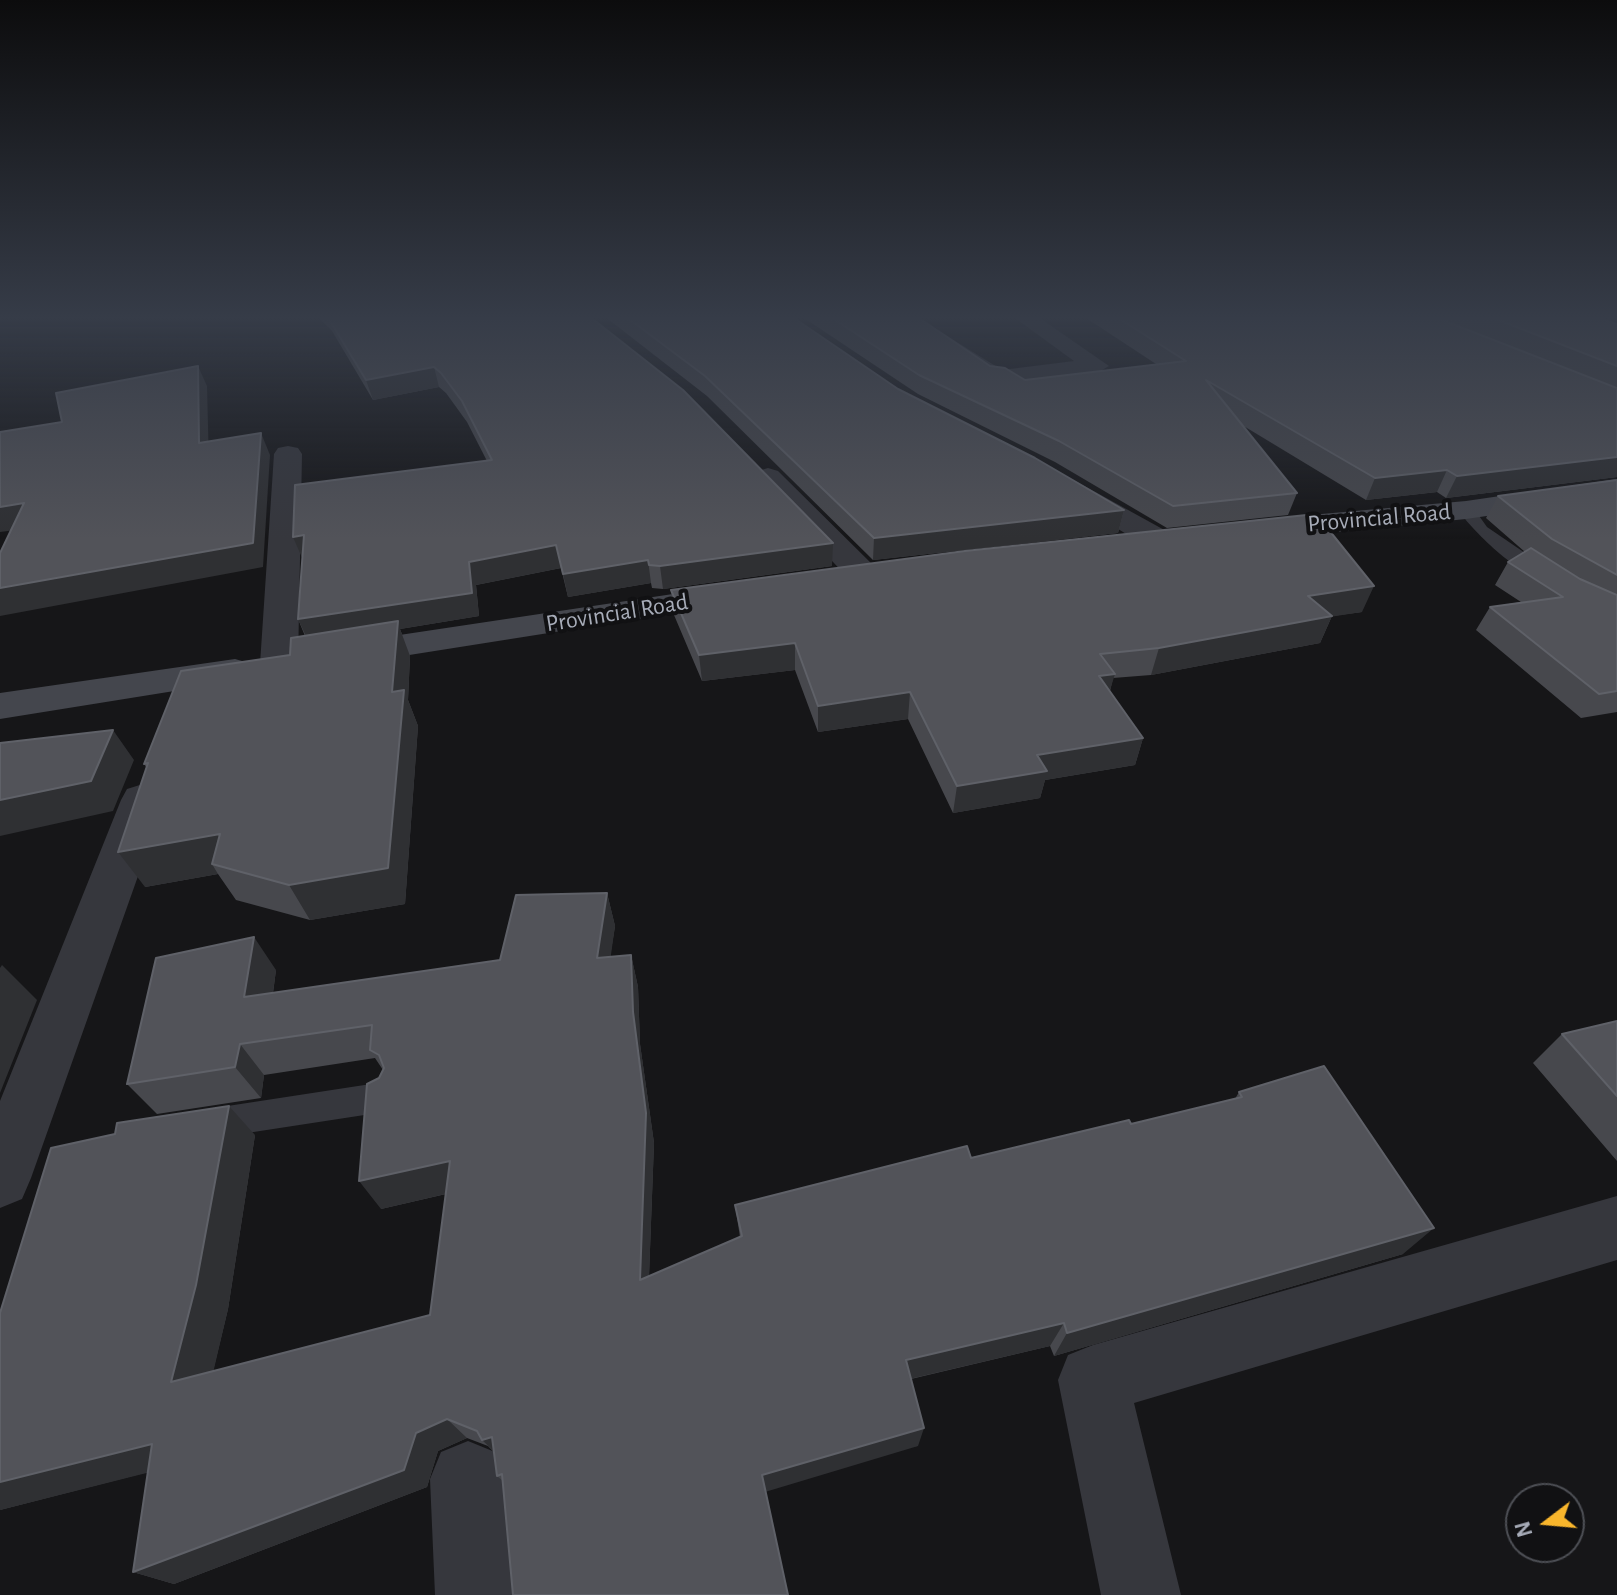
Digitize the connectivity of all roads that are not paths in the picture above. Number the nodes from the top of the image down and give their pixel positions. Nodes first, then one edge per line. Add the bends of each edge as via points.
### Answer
1 (288, 454) dead end
2 (749, 457) edge
3 (1043, 471) edge
4 (1617, 488) edge
5 (1466, 510) junction
6 (1234, 532) edge
7 (1173, 538) joint
8 (1111, 545) edge
9 (880, 573) joint
10 (818, 582) edge
11 (1561, 587) edge
12 (772, 589) edge
13 (279, 664) junction
14 (0, 706) edge
15 (174, 718) junction
16 (384, 1097) edge
17 (181, 1129) edge
18 (16, 1161) edge
19 (1617, 1228) edge
20 (468, 1479) dead end
21 (475, 1595) edge
22 (1141, 1595) edge

1 - 13 street
2 - 9 street
3 - 7 street
4 - 5 main road, Provincial Road
5 - 6 main road, Provincial Road
5 - 11 lane via 1481,531
7 - 8 main road
9 - 10 main road
12 - 13 main road, Provincial Road
13 - 15 main road, Provincial Road
14 - 15 main road, Provincial Road
15 - 18 street
16 - 17 lane
19 - 22 street via 1093,1380
20 - 21 street

